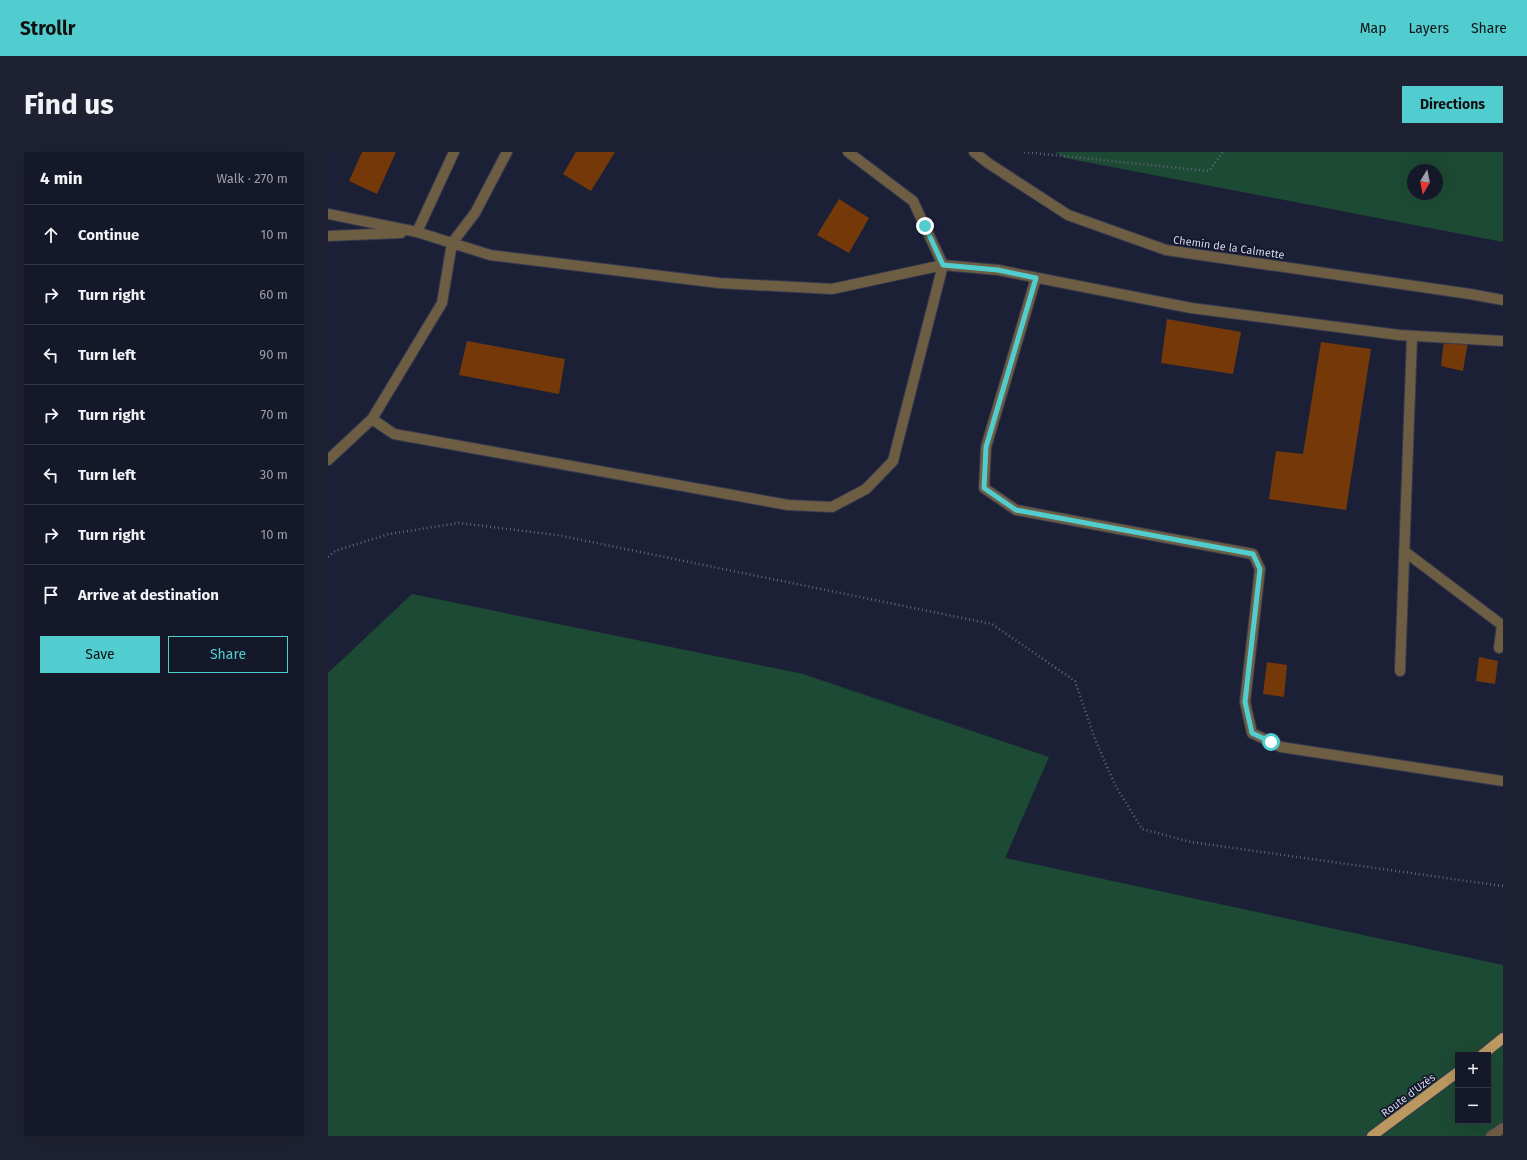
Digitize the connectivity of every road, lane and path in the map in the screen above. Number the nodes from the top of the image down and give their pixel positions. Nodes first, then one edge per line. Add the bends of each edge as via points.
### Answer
1 (454, 152) edge
2 (507, 152) edge
3 (848, 152) edge
4 (974, 152) edge
5 (1024, 152) edge
6 (1223, 152) edge
7 (328, 214) edge
8 (417, 232) junction
9 (328, 236) edge
10 (452, 243) junction
11 (943, 265) junction
12 (1036, 278) junction
13 (1503, 300) edge
14 (1412, 336) junction
15 (1503, 341) edge
16 (372, 419) junction
17 (328, 460) edge
18 (1404, 551) junction
19 (328, 557) edge
20 (1499, 648) dead end
21 (1400, 671) dead end
22 (1503, 781) edge
23 (1503, 886) edge
24 (1503, 1038) edge
25 (1486, 1052) edge
26 (1455, 1074) edge
27 (1503, 1128) edge
28 (1372, 1136) edge
29 (1491, 1136) edge

1 - 8 street
2 - 10 street via 475,213
3 - 11 street via 913,201
4 - 13 street, Chemin de la Calmette via 1068,215 1166,250
5 - 6 path via 1208,171
7 - 8 street
8 - 9 street
8 - 10 street
10 - 11 street via 490,255 703,281 832,289
10 - 16 street via 442,303
11 - 12 street via 998,270
11 - 16 street via 893,460 866,489 832,507 788,505 394,434
12 - 14 street via 1191,308
12 - 22 street via 986,447 984,488 1016,510 1253,554 1260,569 1245,702 1252,733 1281,747
14 - 15 street
14 - 18 street
16 - 17 street
18 - 20 street via 1502,626
18 - 21 street
19 - 23 path via 335,551 389,534 459,523 557,535 992,624 1075,681 1103,759 1115,785 1142,829 1191,842
24 - 25 main road
26 - 28 main road, Route d'Uzès
27 - 29 street

